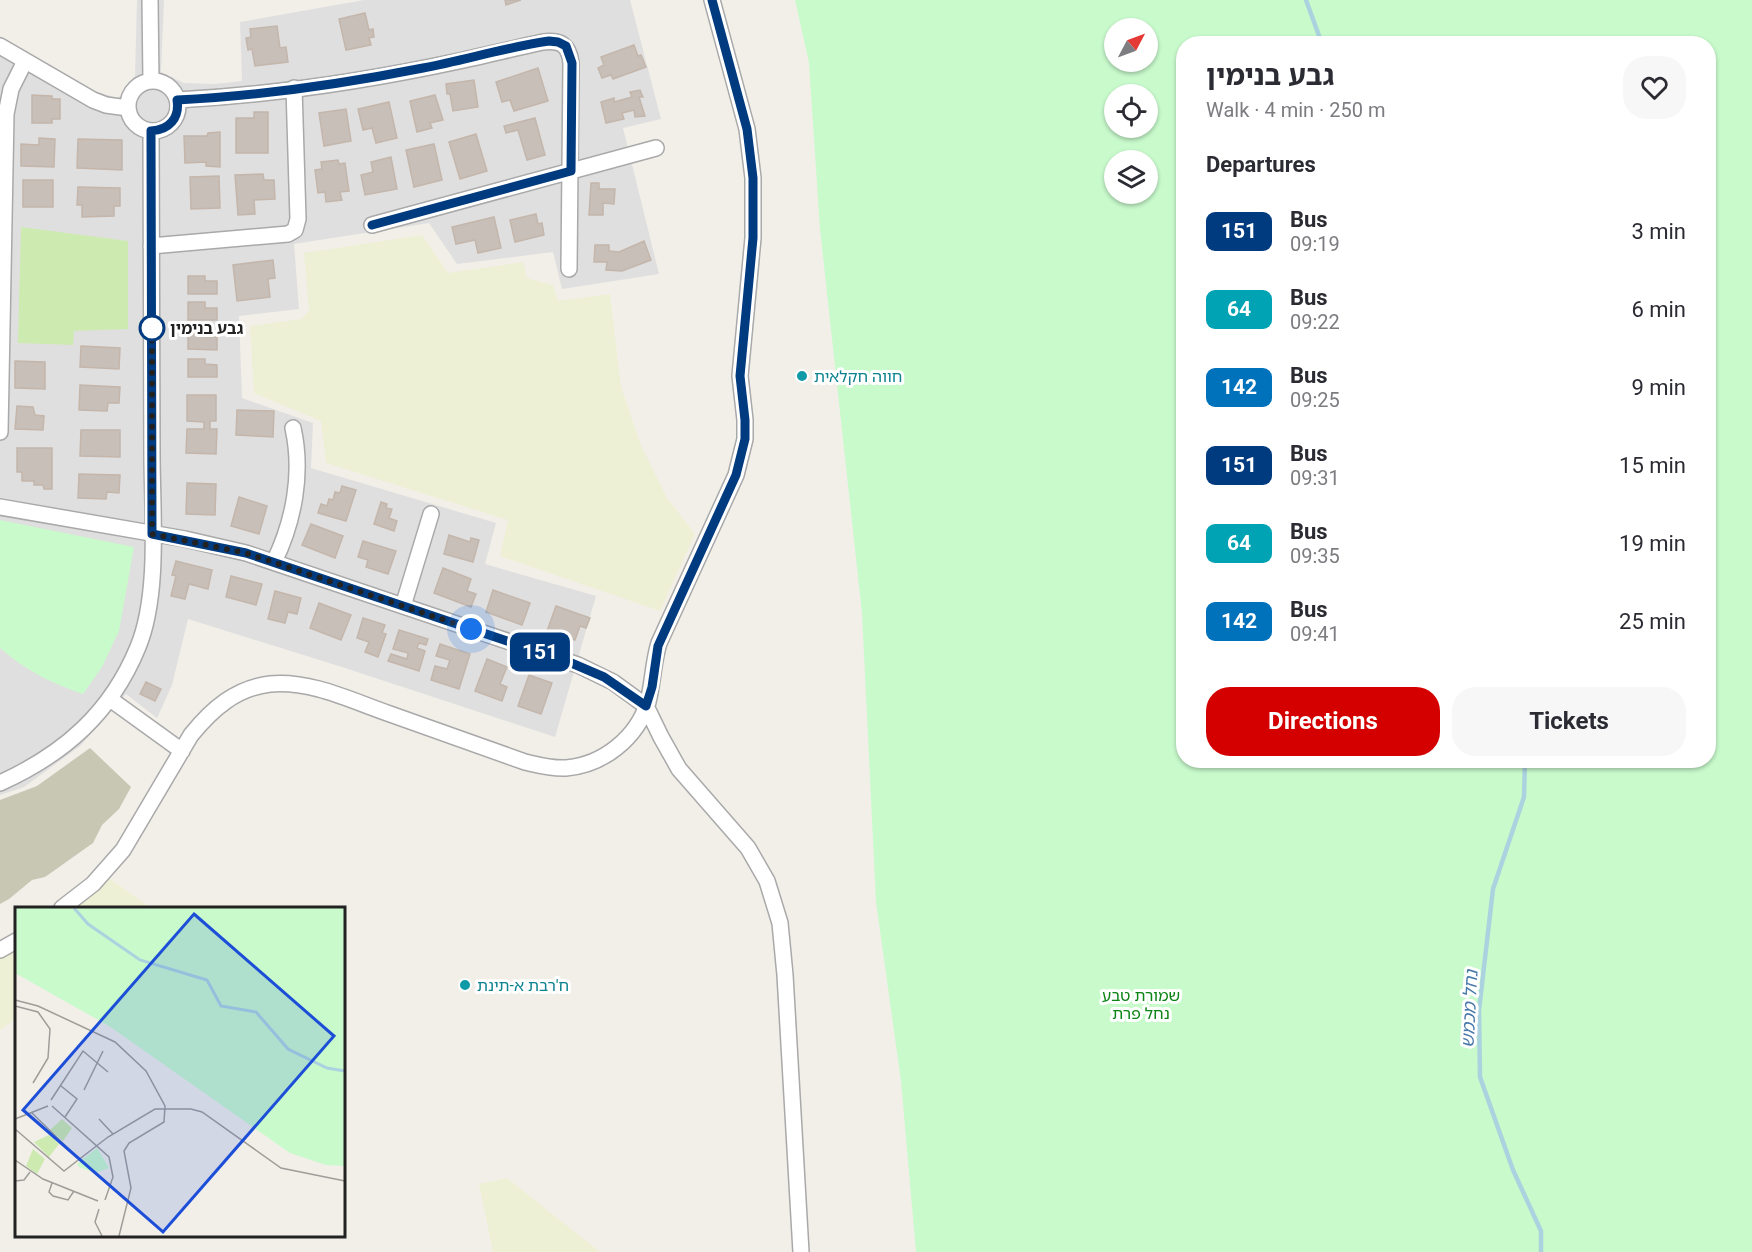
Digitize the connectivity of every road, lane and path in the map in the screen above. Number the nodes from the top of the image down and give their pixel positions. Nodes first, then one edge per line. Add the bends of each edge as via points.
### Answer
1 (150, 0) edge
2 (712, 0) edge
3 (0, 46) edge
4 (25, 61) junction
5 (151, 81) junction
6 (294, 88) junction
7 (177, 100) junction
8 (128, 108) junction
9 (151, 131) junction
10 (656, 148) dead end
11 (571, 171) junction
12 (372, 225) dead end
13 (152, 246) junction
14 (569, 269) dead end
15 (293, 428) dead end
16 (0, 432) edge
17 (0, 507) edge
18 (431, 514) dead end
19 (152, 534) junction
20 (274, 562) junction
21 (403, 606) junction
22 (110, 699) junction
23 (646, 706) junction
24 (182, 751) junction
25 (0, 783) edge
26 (64, 907) edge
27 (15, 942) edge
28 (0, 950) edge
29 (801, 1252) edge

1 - 5 street
2 - 23 street via 747,129 753,171 753,238 740,376 745,439 736,475 658,646
3 - 4 street
4 - 8 street via 96,101
4 - 16 street via 11,89 6,114
5 - 7 street via 169,87
5 - 8 street via 134,90
6 - 7 street
6 - 11 street via 422,69 558,42 569,50 572,63
6 - 13 street via 298,219 295,230 288,234
7 - 9 street via 178,112 172,122
8 - 9 street via 137,126
9 - 13 street
10 - 11 street
11 - 12 street
11 - 14 street
13 - 19 street
15 - 20 street via 298,456 296,484 288,524
17 - 19 street
18 - 21 street
19 - 20 street
19 - 22 street via 152,572 144,627 125,676
20 - 21 street
21 - 23 street via 587,668
22 - 24 street
22 - 25 street via 82,731 54,754
23 - 24 street via 638,723 614,750 582,766 555,768 525,762 322,690 270,684 227,700 202,721
23 - 29 street via 679,769 748,848 767,881 780,922
24 - 26 street via 112,865
27 - 28 street

